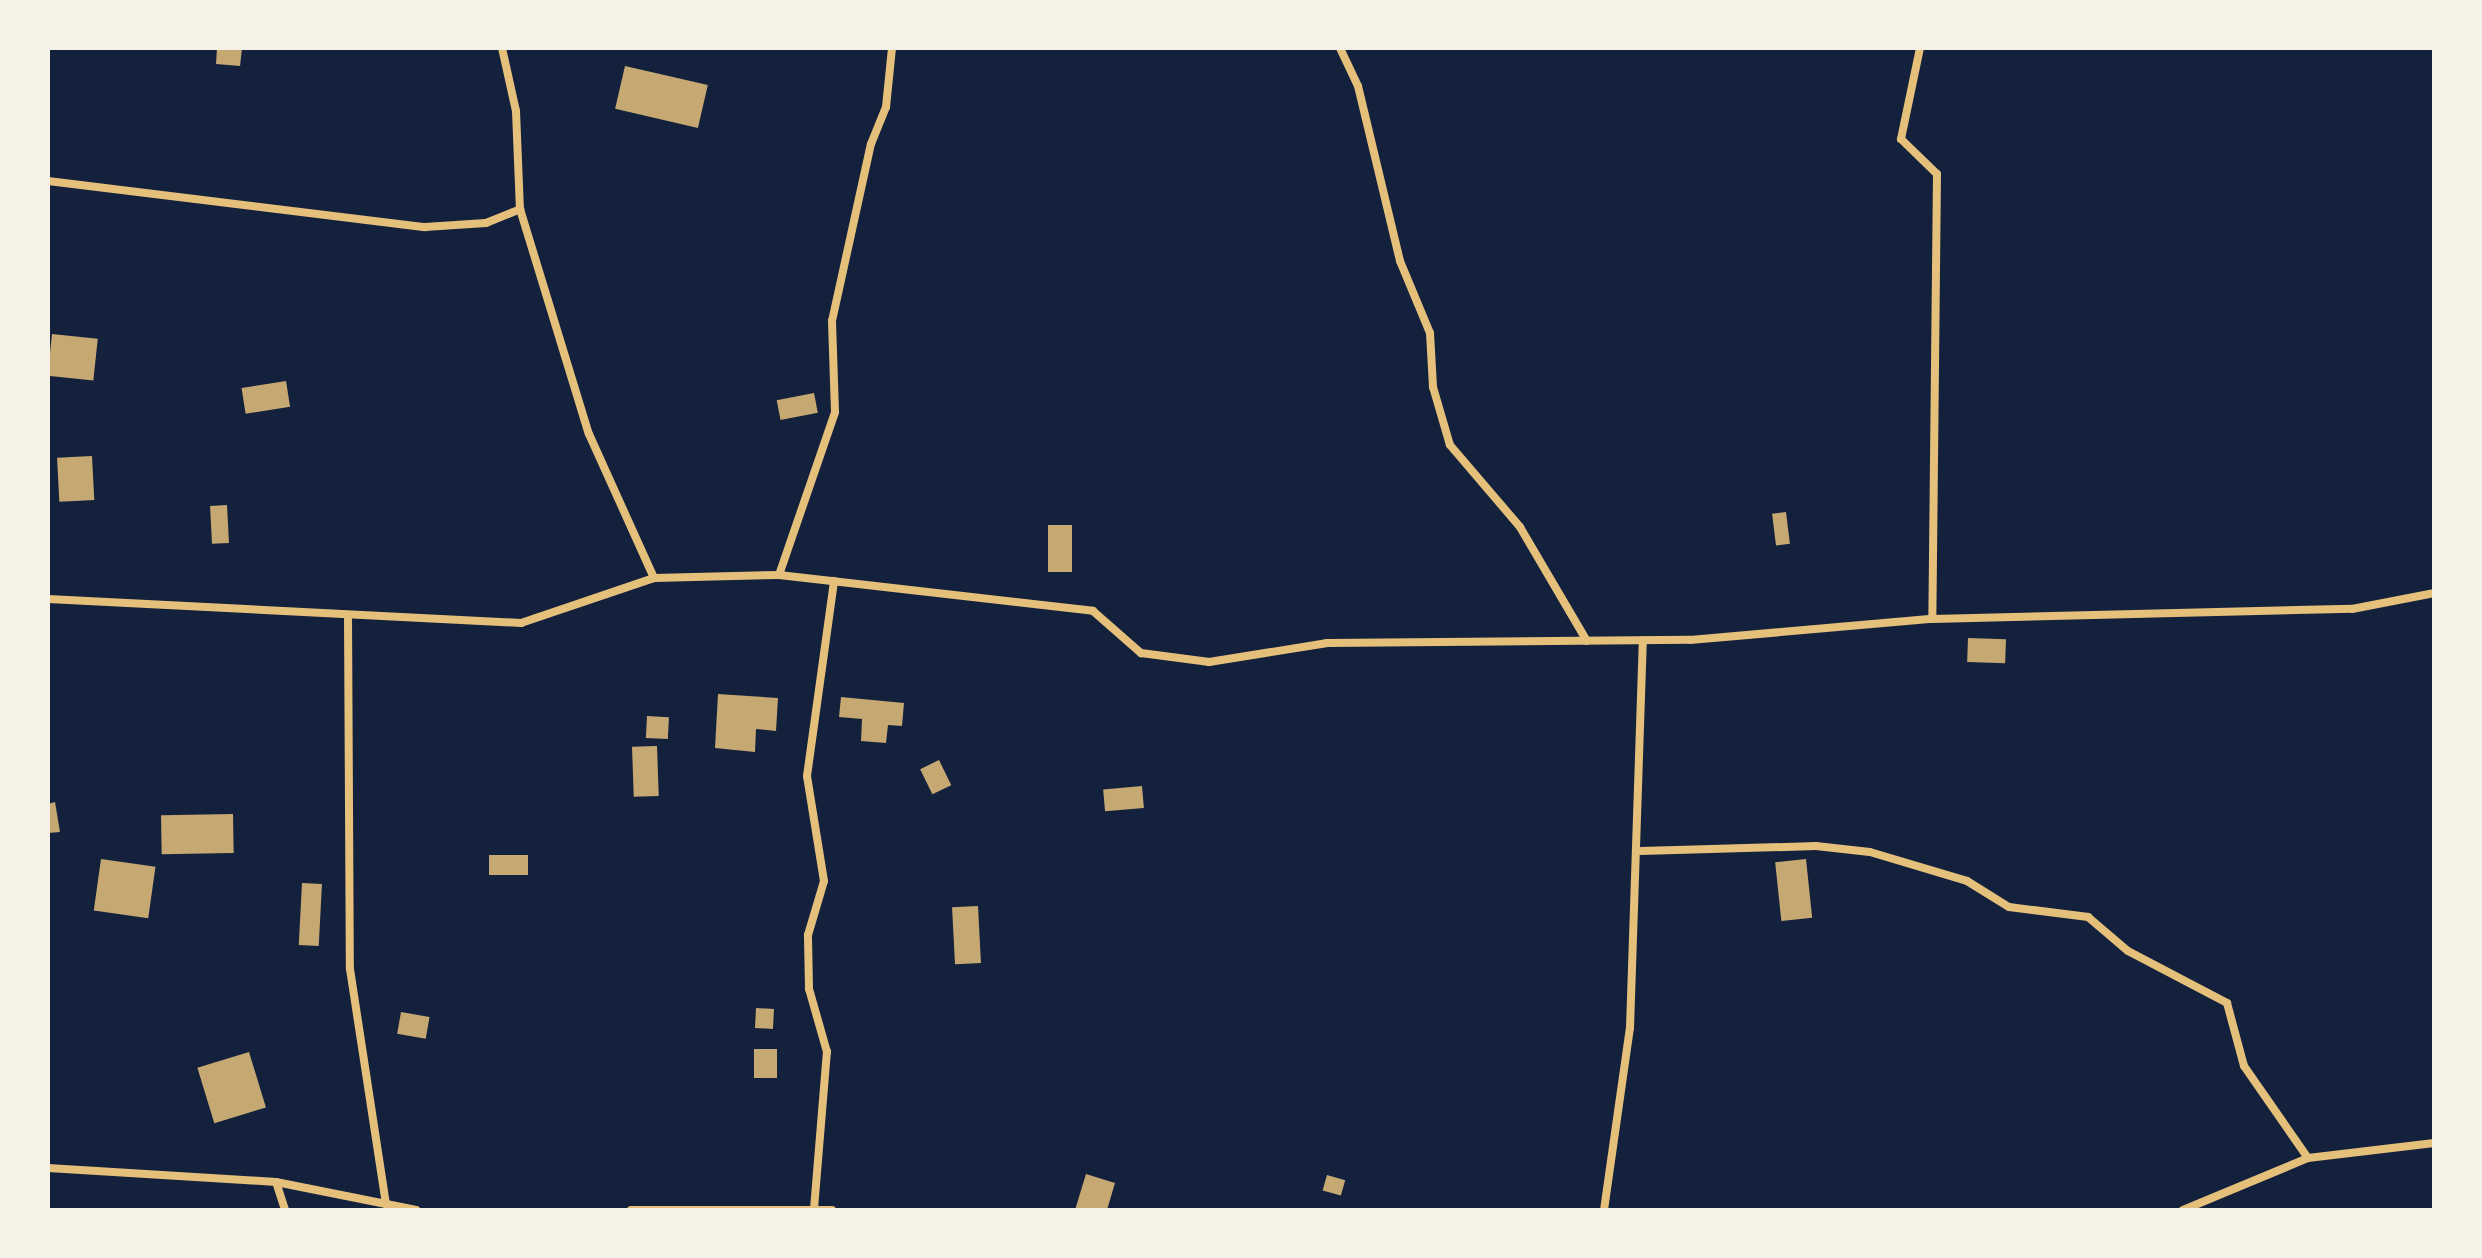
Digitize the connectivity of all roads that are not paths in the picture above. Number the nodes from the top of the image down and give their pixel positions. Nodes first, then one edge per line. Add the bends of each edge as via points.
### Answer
1 (502, 48) edge
2 (892, 48) edge
3 (1340, 48) edge
4 (1920, 48) edge
5 (48, 181) edge
6 (520, 209) junction
7 (779, 575) junction
8 (654, 578) junction
9 (834, 581) junction
10 (2434, 593) edge
11 (48, 599) edge
12 (348, 615) junction
13 (1932, 619) junction
14 (1643, 640) junction
15 (1587, 641) junction
16 (1641, 851) junction
17 (2434, 1143) edge
18 (2308, 1158) junction
19 (48, 1168) edge
20 (276, 1182) junction
21 (386, 1204) junction
22 (814, 1209) edge
23 (285, 1210) edge
24 (416, 1210) edge
25 (631, 1210) edge
26 (832, 1210) edge
27 (1604, 1210) edge
28 (2183, 1210) edge

1 - 6 street via 516,111
2 - 7 street via 886,107 871,144 832,321 835,412
3 - 15 street via 1358,86 1400,261 1430,333 1433,387 1450,445 1520,527
4 - 13 street via 1901,139 1937,174
5 - 6 street via 425,227 486,223
6 - 8 street via 589,434
7 - 8 street
7 - 9 street
8 - 12 street via 521,623
9 - 15 street via 1093,611 1141,653 1164,661 1209,662 1327,643
9 - 22 street via 807,776 824,881 808,935 809,989 827,1052
10 - 13 street via 2352,609
11 - 12 street
12 - 21 street via 350,969
13 - 14 street
14 - 15 street
14 - 16 street
16 - 18 street via 1816,846 1870,852 1967,881 2009,907 2088,917 2128,951 2227,1003 2244,1066
16 - 27 street via 1630,1028
17 - 18 street
18 - 28 street
19 - 20 street
20 - 21 street
20 - 23 street
21 - 24 street
22 - 25 street
22 - 26 street

